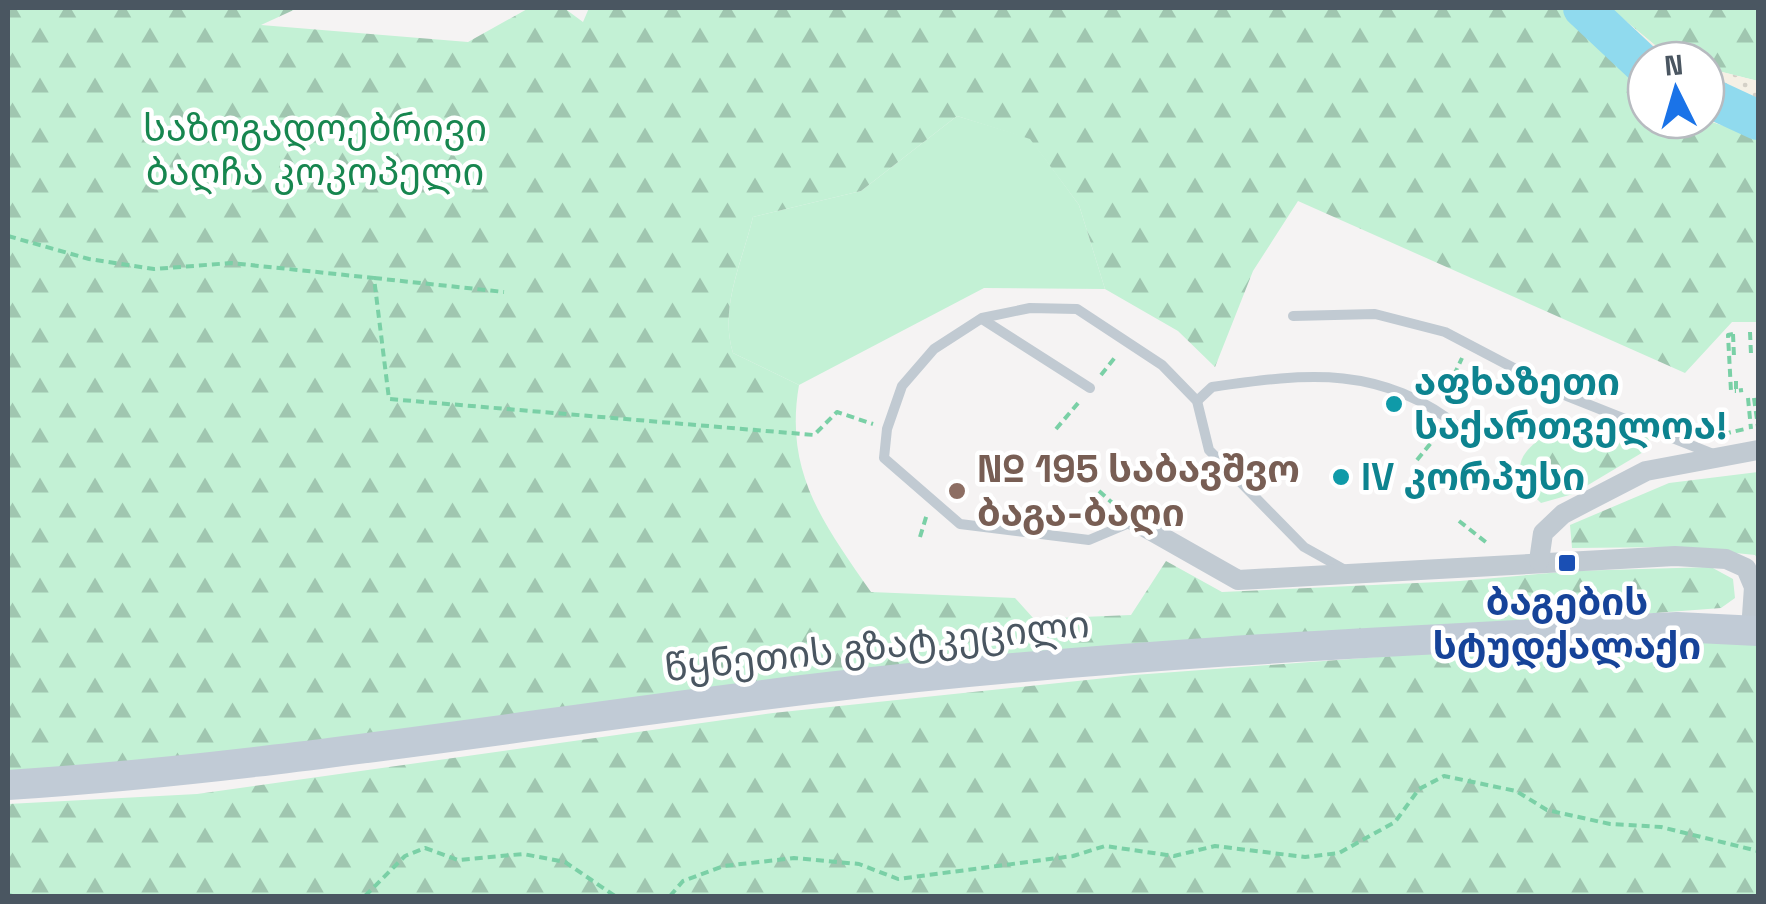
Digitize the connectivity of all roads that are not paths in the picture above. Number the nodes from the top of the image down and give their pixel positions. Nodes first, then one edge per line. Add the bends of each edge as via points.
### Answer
1 (1294, 316) dead end
2 (982, 318) junction
3 (1090, 388) road end
4 (1197, 402) junction
5 (1463, 430) dead end
6 (1758, 450) edge
7 (1716, 455) junction
8 (1134, 521) joint
9 (1539, 560) junction
10 (1356, 576) junction
11 (1755, 630) edge
12 (8, 785) edge

1 - 7 lane via 1375,314 1445,332 1567,396
2 - 3 lane
2 - 4 lane via 1030,308 1078,309 1129,340
2 - 8 lane via 934,349 902,386 884,458 960,524 1090,540
4 - 5 lane via 1212,387 1339,374 1437,410
4 - 10 lane via 1209,450 1304,546
6 - 7 street
7 - 9 street via 1646,471 1563,514 1544,533
8 - 10 street via 1238,580
9 - 10 street
9 - 11 street via 1726,560 1746,568 1754,587
11 - 12 main road, წყნეთის გზატკეცილი via 1637,629 1047,666 813,689 230,767

